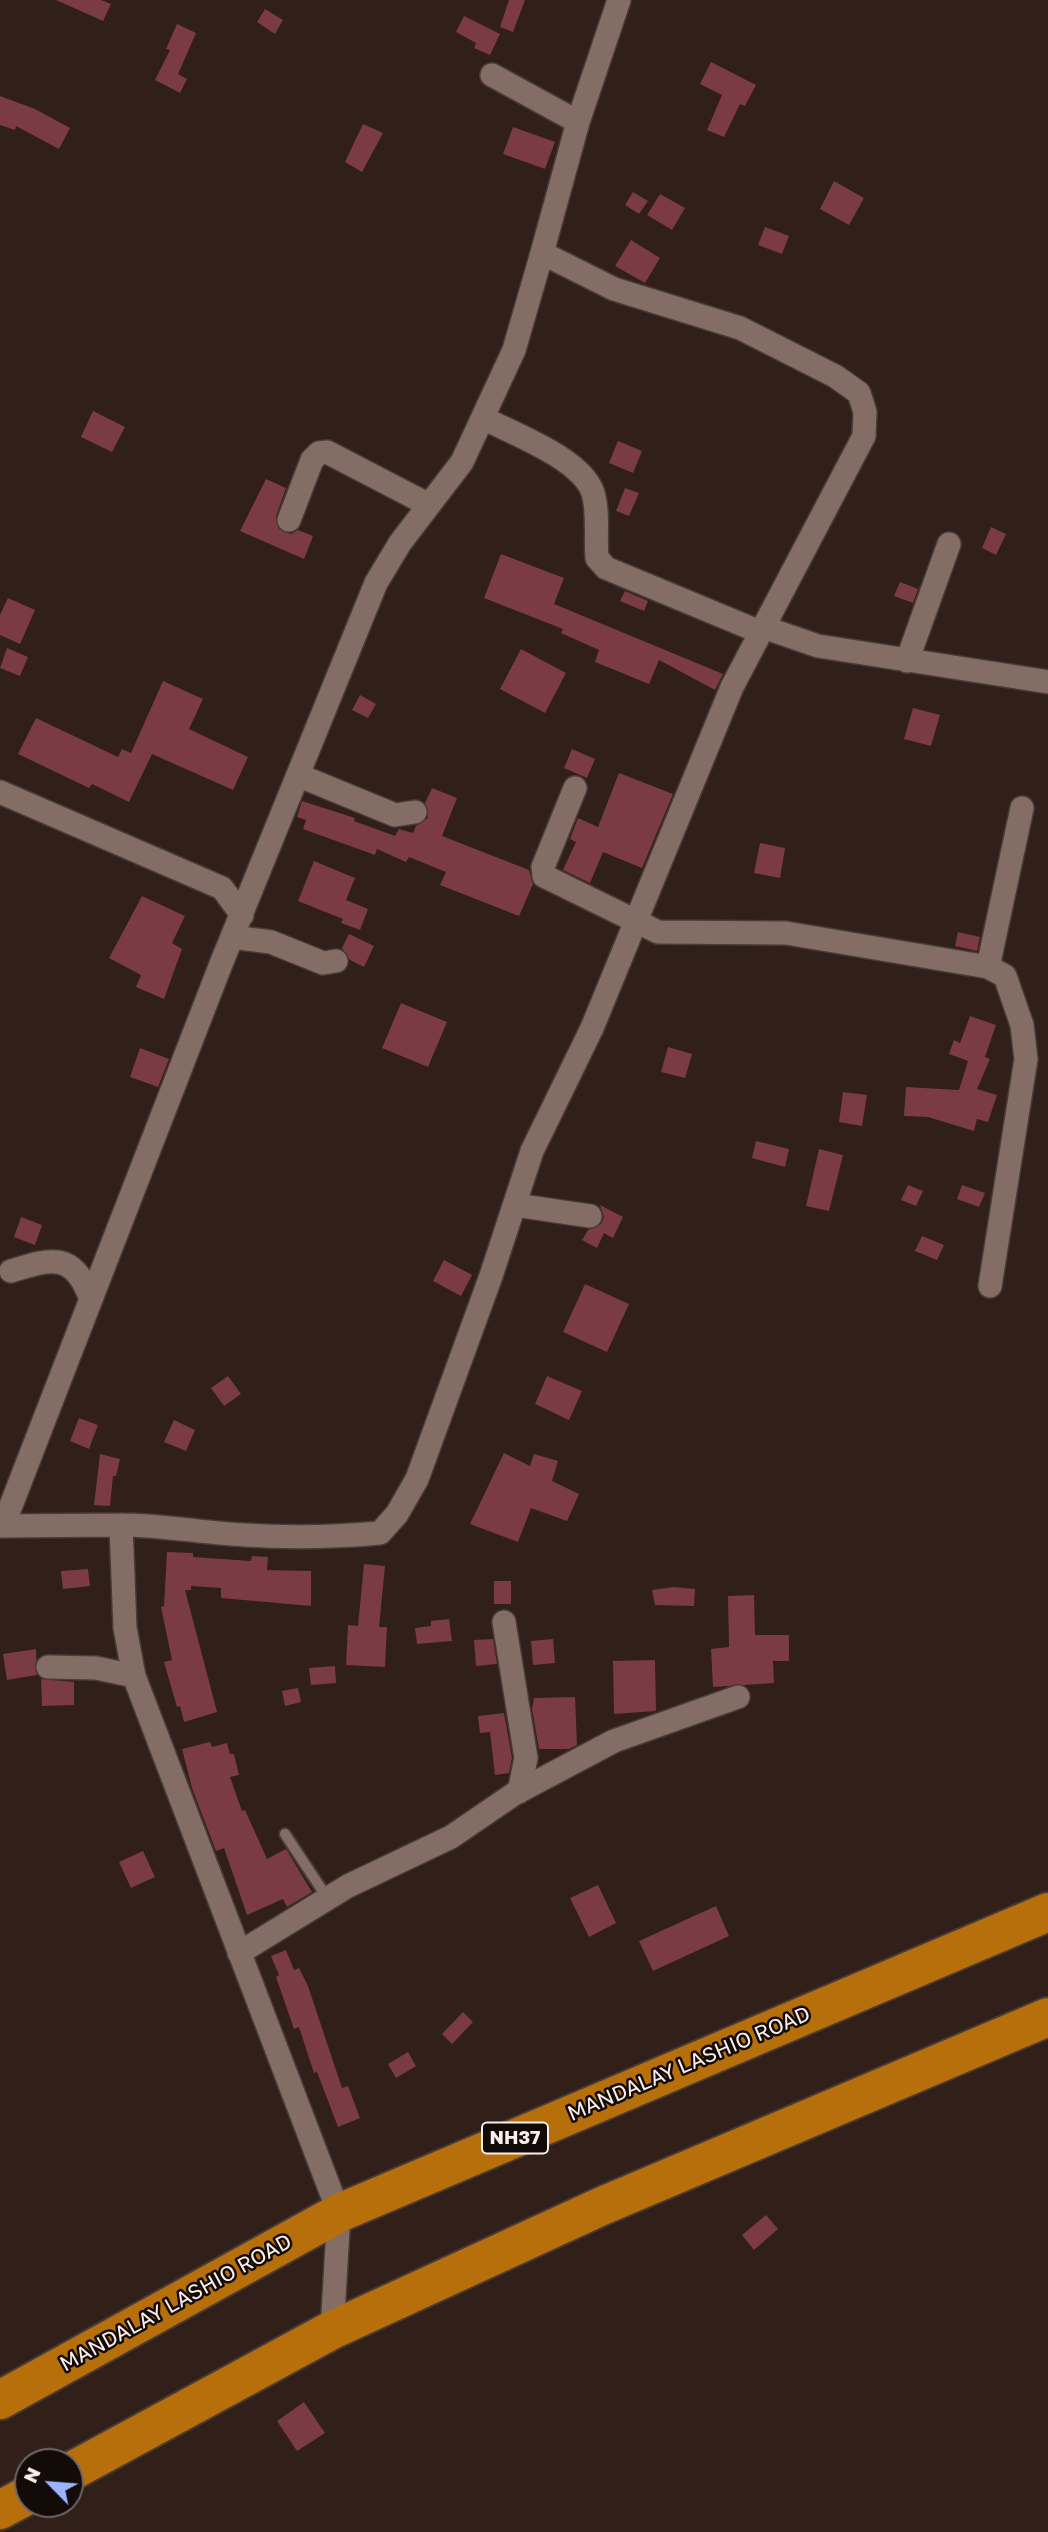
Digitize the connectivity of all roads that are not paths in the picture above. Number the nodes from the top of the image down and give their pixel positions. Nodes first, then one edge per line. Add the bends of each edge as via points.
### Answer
1 (619, 0) edge
2 (492, 75) dead end
3 (578, 122) junction
4 (542, 253) junction
5 (483, 418) junction
6 (429, 505) junction
7 (289, 520) dead end
8 (949, 544) dead end
9 (761, 630) junction
10 (907, 660) junction
11 (1048, 682) edge
12 (300, 776) junction
13 (575, 788) dead end
14 (0, 792) edge
15 (1022, 808) dead end
16 (415, 812) dead end
17 (242, 915) junction
18 (636, 921) junction
19 (232, 937) junction
20 (336, 961) dead end
21 (989, 967) junction
22 (515, 1205) junction
23 (590, 1216) dead end
24 (11, 1271) dead end
25 (990, 1286) dead end
26 (90, 1297) junction
27 (121, 1525) junction
28 (2, 1526) edge
29 (504, 1622) dead end
30 (48, 1667) dead end
31 (134, 1676) junction
32 (738, 1697) dead end
33 (519, 1792) junction
34 (285, 1834) dead end
35 (328, 1899) junction
36 (1048, 1912) edge
37 (239, 1953) junction
38 (1048, 2017) edge
39 (339, 2213) junction
40 (332, 2330) junction
41 (0, 2400) edge
42 (84, 2464) edge

1 - 3 street
2 - 3 street
3 - 4 street
4 - 5 street via 514,351
4 - 9 street via 614,289 740,328 859,393 865,412 864,436
5 - 6 street via 462,462
5 - 9 street via 585,476 593,494 597,558 606,568
6 - 7 street via 327,452 312,460
6 - 12 street via 376,583
8 - 10 street
9 - 10 street via 818,646
9 - 18 street via 732,687
10 - 11 street
12 - 16 street via 395,815
12 - 17 street
13 - 18 street via 543,867 544,876
14 - 17 street via 222,888
15 - 21 street
17 - 19 street
18 - 21 street via 658,932 786,933
18 - 22 street via 592,1028 532,1152
19 - 20 street via 271,942 323,963
19 - 26 street
21 - 25 street via 1005,976 1022,1025 1026,1059
22 - 23 street
22 - 27 street via 417,1479 380,1533 244,1535
24 - 26 street via 48,1260 66,1263 82,1276
26 - 28 street
27 - 28 street
27 - 31 street via 125,1628
29 - 33 street via 526,1758
30 - 31 street via 96,1668
31 - 37 street
32 - 33 street via 614,1741
33 - 35 street via 450,1837
34 - 35 lane
35 - 37 street
36 - 39 highway, MANDALAY LASHIO ROAD / NH37
37 - 39 street
38 - 40 highway via 615,2200
39 - 40 street
39 - 41 highway, MANDALAY LASHIO ROAD / NH37
40 - 42 highway

